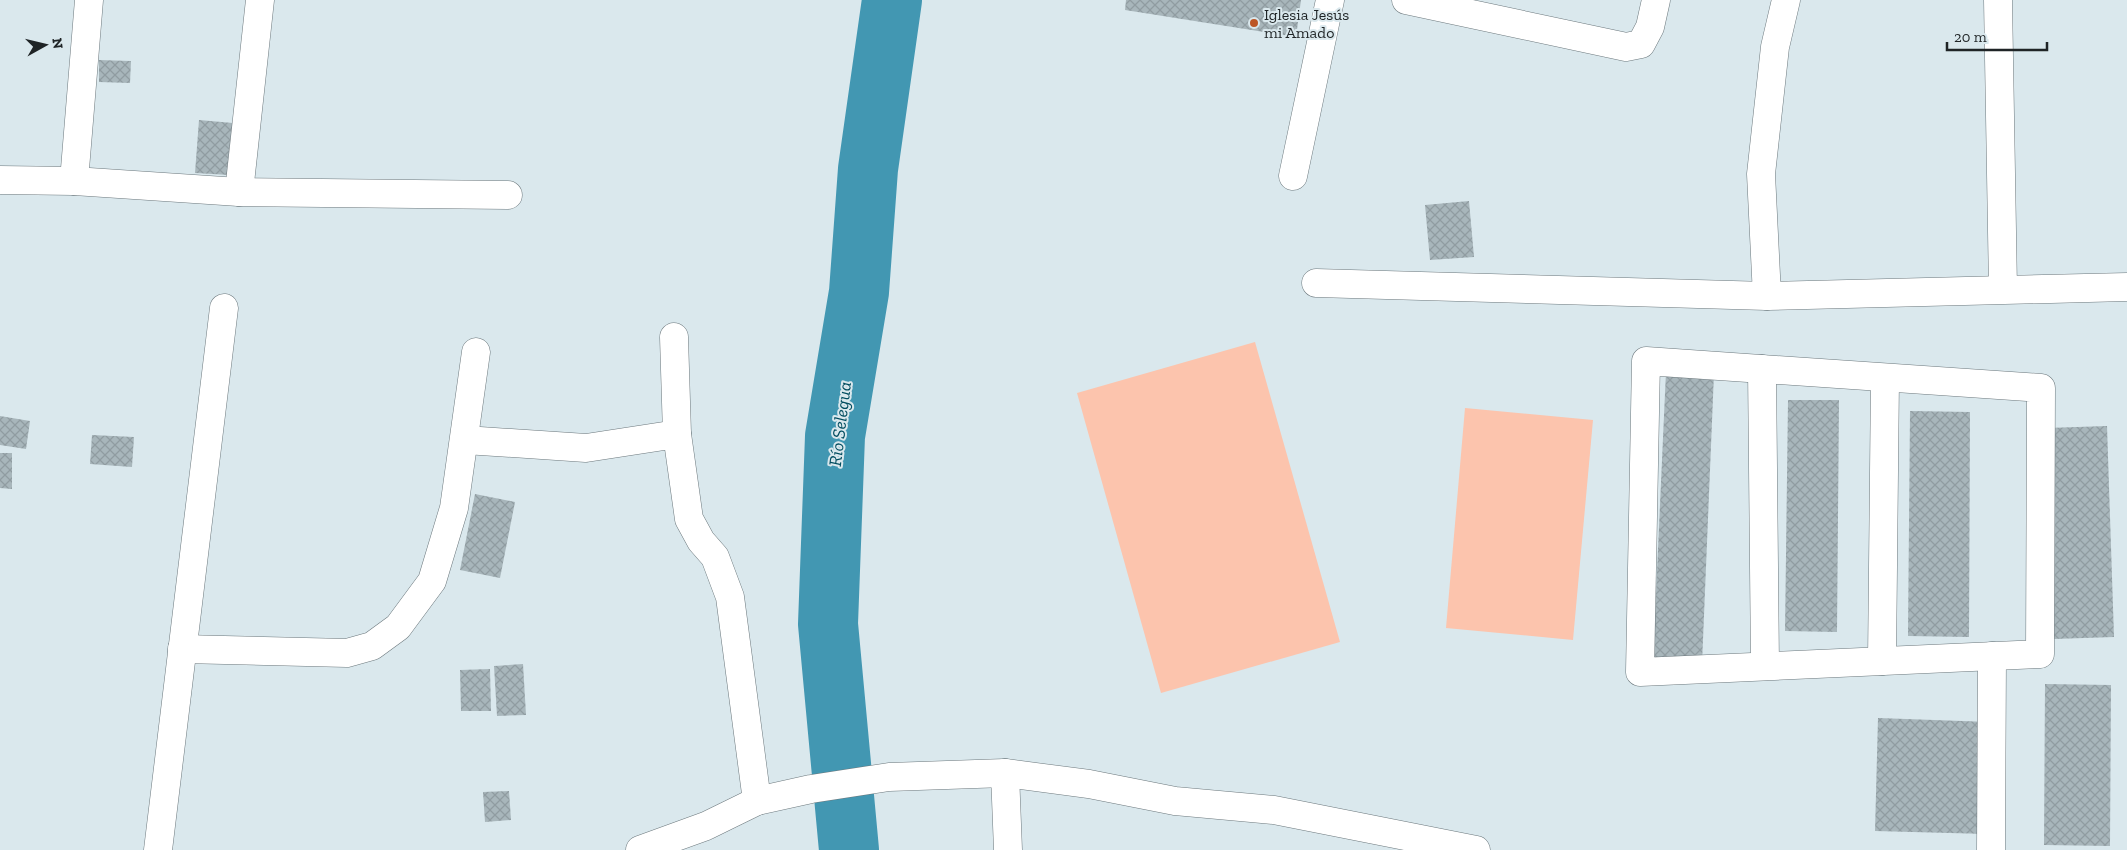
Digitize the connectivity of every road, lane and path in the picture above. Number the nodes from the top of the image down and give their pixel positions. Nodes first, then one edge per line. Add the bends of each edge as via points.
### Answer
1 (89, 0) edge
2 (260, 0) edge
3 (1330, 0) edge
4 (1406, 0) edge
5 (1656, 0) edge
6 (1786, 0) edge
7 (1998, 0) edge
8 (1293, 176) dead end
9 (0, 180) edge
10 (74, 181) junction
11 (239, 192) junction
12 (508, 195) dead end
13 (1316, 283) dead end
14 (2127, 287) edge
15 (2003, 289) junction
16 (1767, 296) junction
17 (224, 308) dead end
18 (674, 337) dead end
19 (476, 352) dead end
20 (1762, 369) junction
21 (1885, 378) junction
22 (677, 434) junction
23 (465, 440) junction
24 (182, 649) junction
25 (1992, 656) junction
26 (1882, 661) junction
27 (1765, 666) junction
28 (1005, 772) junction
29 (757, 801) junction
30 (704, 838) edge
31 (1423, 845) edge
32 (158, 850) edge
33 (640, 850) edge
34 (1008, 850) edge
35 (1476, 850) edge
36 (1991, 850) edge

1 - 10 street
2 - 11 street
3 - 8 street
4 - 5 street via 1626,47 1641,44 1650,27
6 - 16 street via 1775,47 1761,174
7 - 15 street
9 - 10 street
10 - 11 street
11 - 12 street
13 - 16 street
14 - 15 street
15 - 16 street
17 - 24 street
18 - 22 street
19 - 23 street
20 - 21 street
20 - 27 street
20 - 27 street via 1646,361 1640,672
21 - 25 street via 2041,388 2040,654
21 - 26 street
22 - 23 street via 586,448
22 - 29 street via 689,519 701,541 715,557 730,597
23 - 24 street via 454,508 432,581 398,627 372,646 347,653
24 - 32 street
25 - 26 street
25 - 36 street
26 - 27 street
28 - 29 street via 889,777
28 - 31 street via 1175,801 1274,810
28 - 34 street
29 - 30 street
30 - 33 street
31 - 35 street

